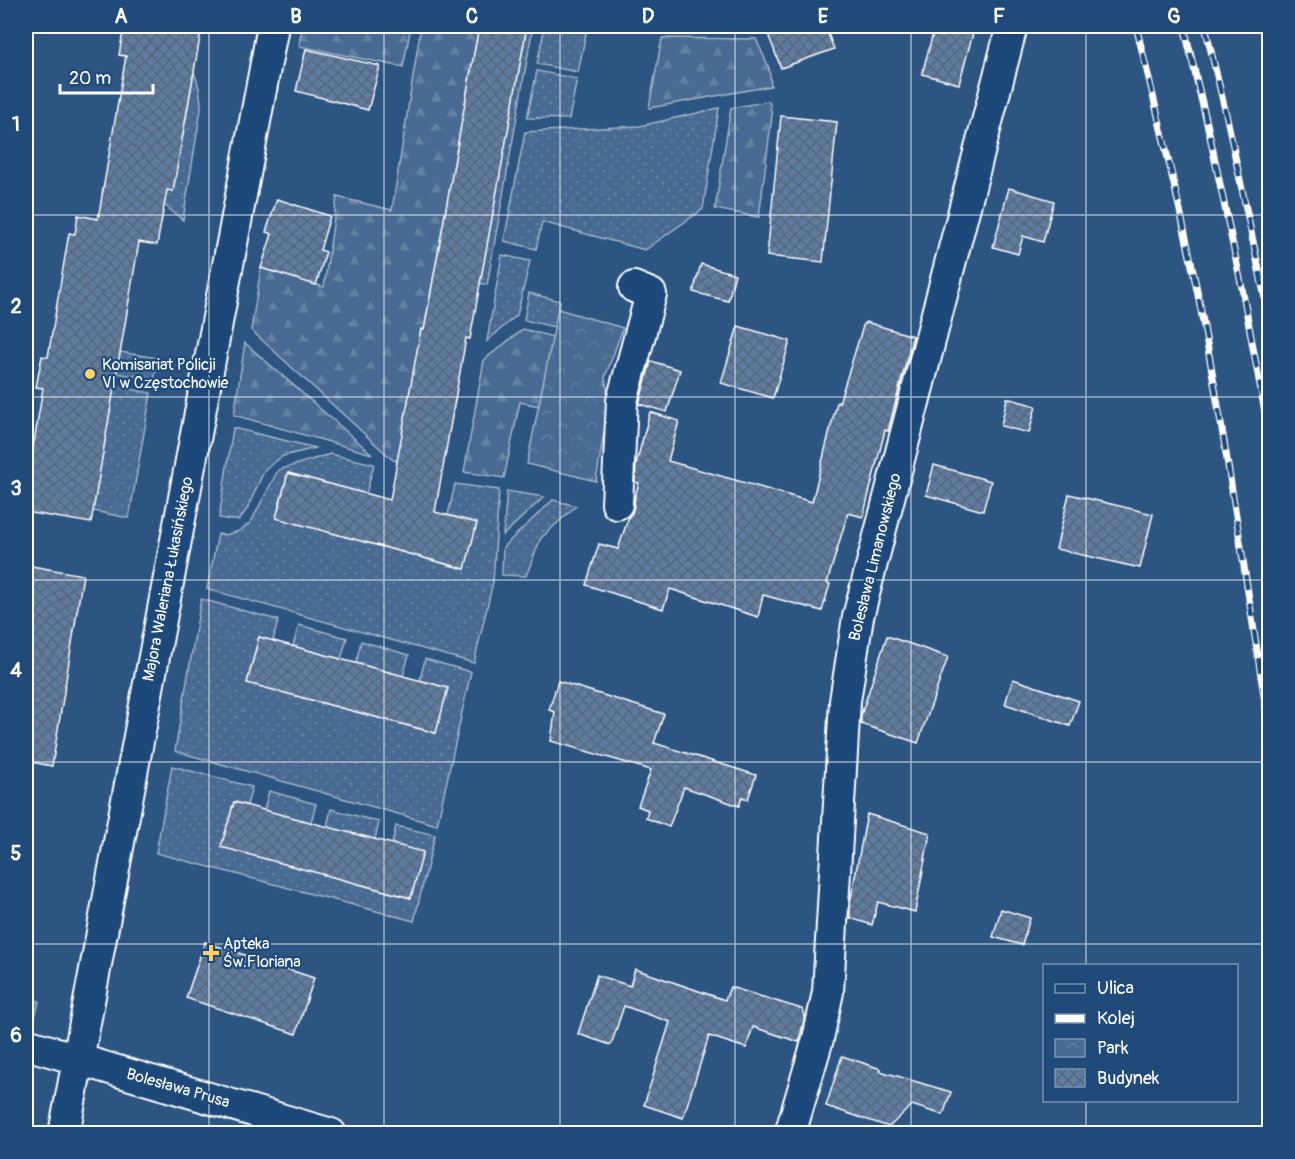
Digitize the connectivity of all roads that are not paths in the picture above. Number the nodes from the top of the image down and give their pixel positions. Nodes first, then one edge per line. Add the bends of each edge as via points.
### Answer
1 (273, 26) edge
2 (1012, 26) edge
3 (633, 288) dead end
4 (616, 504) dead end
5 (26, 1044) edge
6 (77, 1059) junction
7 (64, 1134) edge
8 (331, 1134) edge
9 (790, 1134) edge

1 - 6 street, Majora Waleriana Łukasińskiego
2 - 9 street, Bolesława Limanowskiego via 858,617 845,701 828,992
3 - 4 street via 651,294 622,401
5 - 6 street, Bolesława Prusa
6 - 7 street, Majora Waleriana Łukasińskiego
6 - 8 street, Bolesława Prusa

